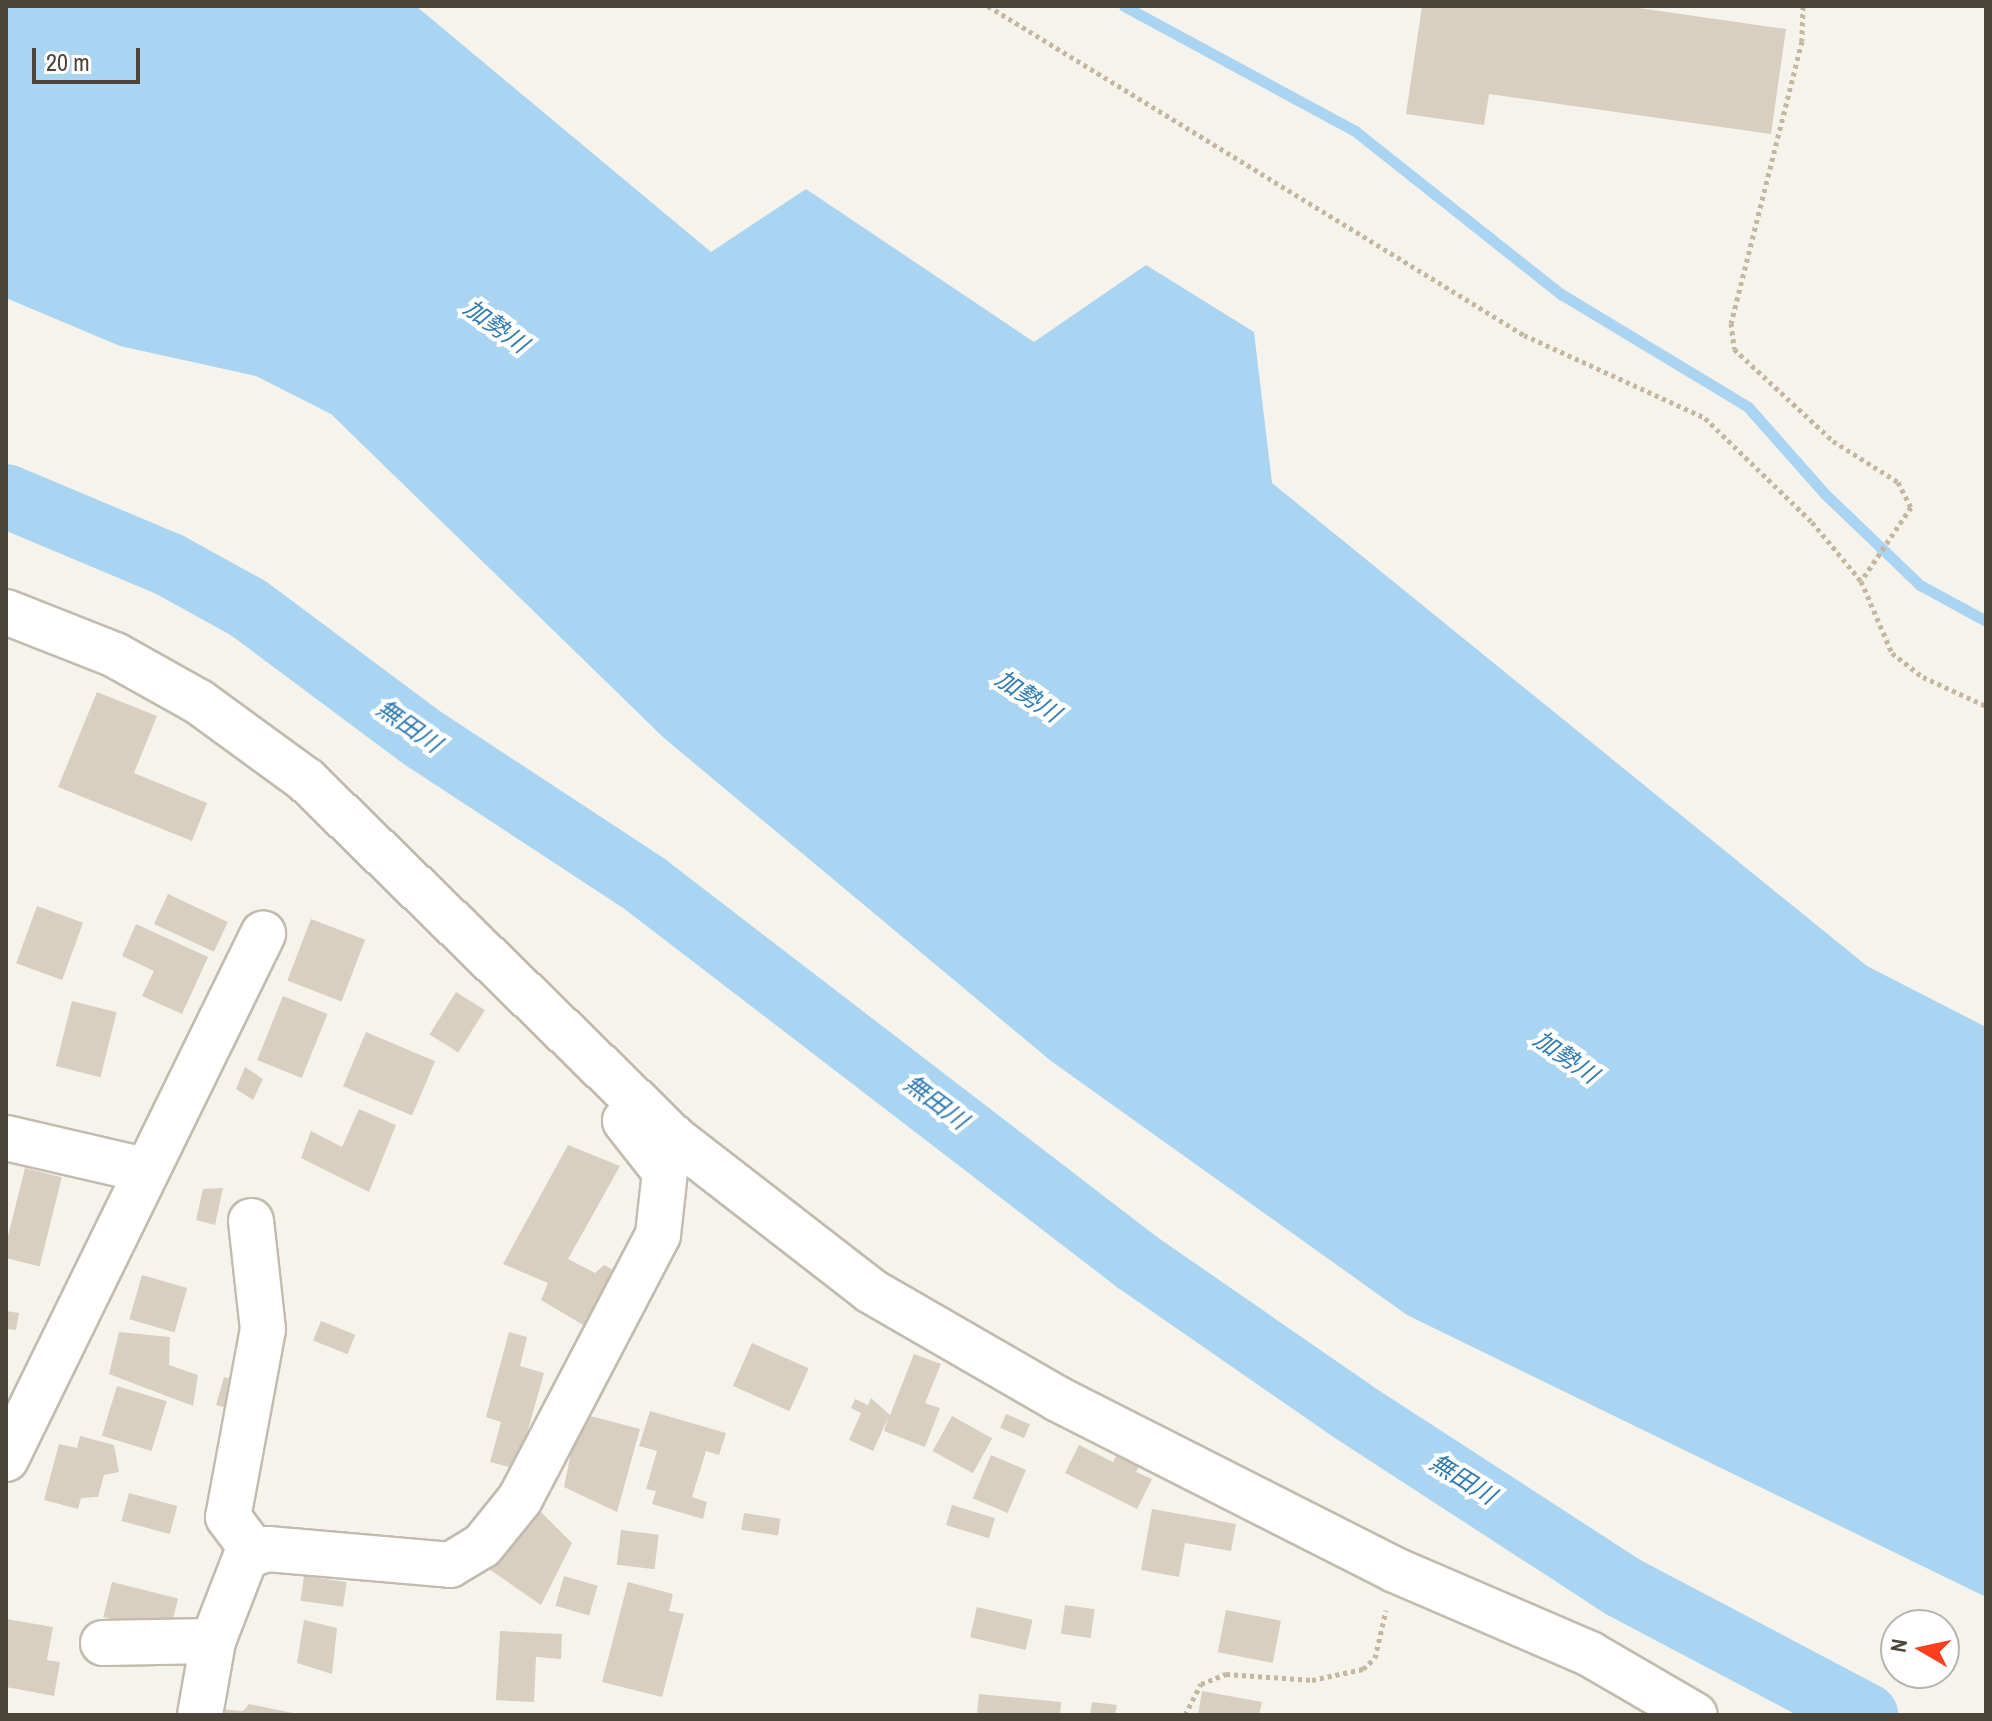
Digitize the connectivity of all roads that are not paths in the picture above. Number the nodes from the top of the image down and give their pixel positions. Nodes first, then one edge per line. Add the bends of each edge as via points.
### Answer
1 (6, 612) edge
2 (263, 934) dead end
3 (558, 1026) junction
4 (6, 1138) edge
5 (145, 1170) junction
6 (251, 1221) dead end
7 (6, 1459) edge
8 (255, 1553) junction
9 (213, 1641) junction
10 (103, 1643) dead end
11 (200, 1715) edge
12 (1695, 1715) edge

1 - 3 street via 139,668 306,780
2 - 5 street
3 - 8 street via 591,1091 638,1132 665,1172 658,1235 520,1499 482,1546 450,1565 320,1551
3 - 12 street via 674,1138 871,1291 1058,1399 1395,1570 1590,1654
4 - 5 street
5 - 7 street
6 - 8 street via 263,1329 228,1517
8 - 9 street via 246,1556
9 - 10 street
9 - 11 street

